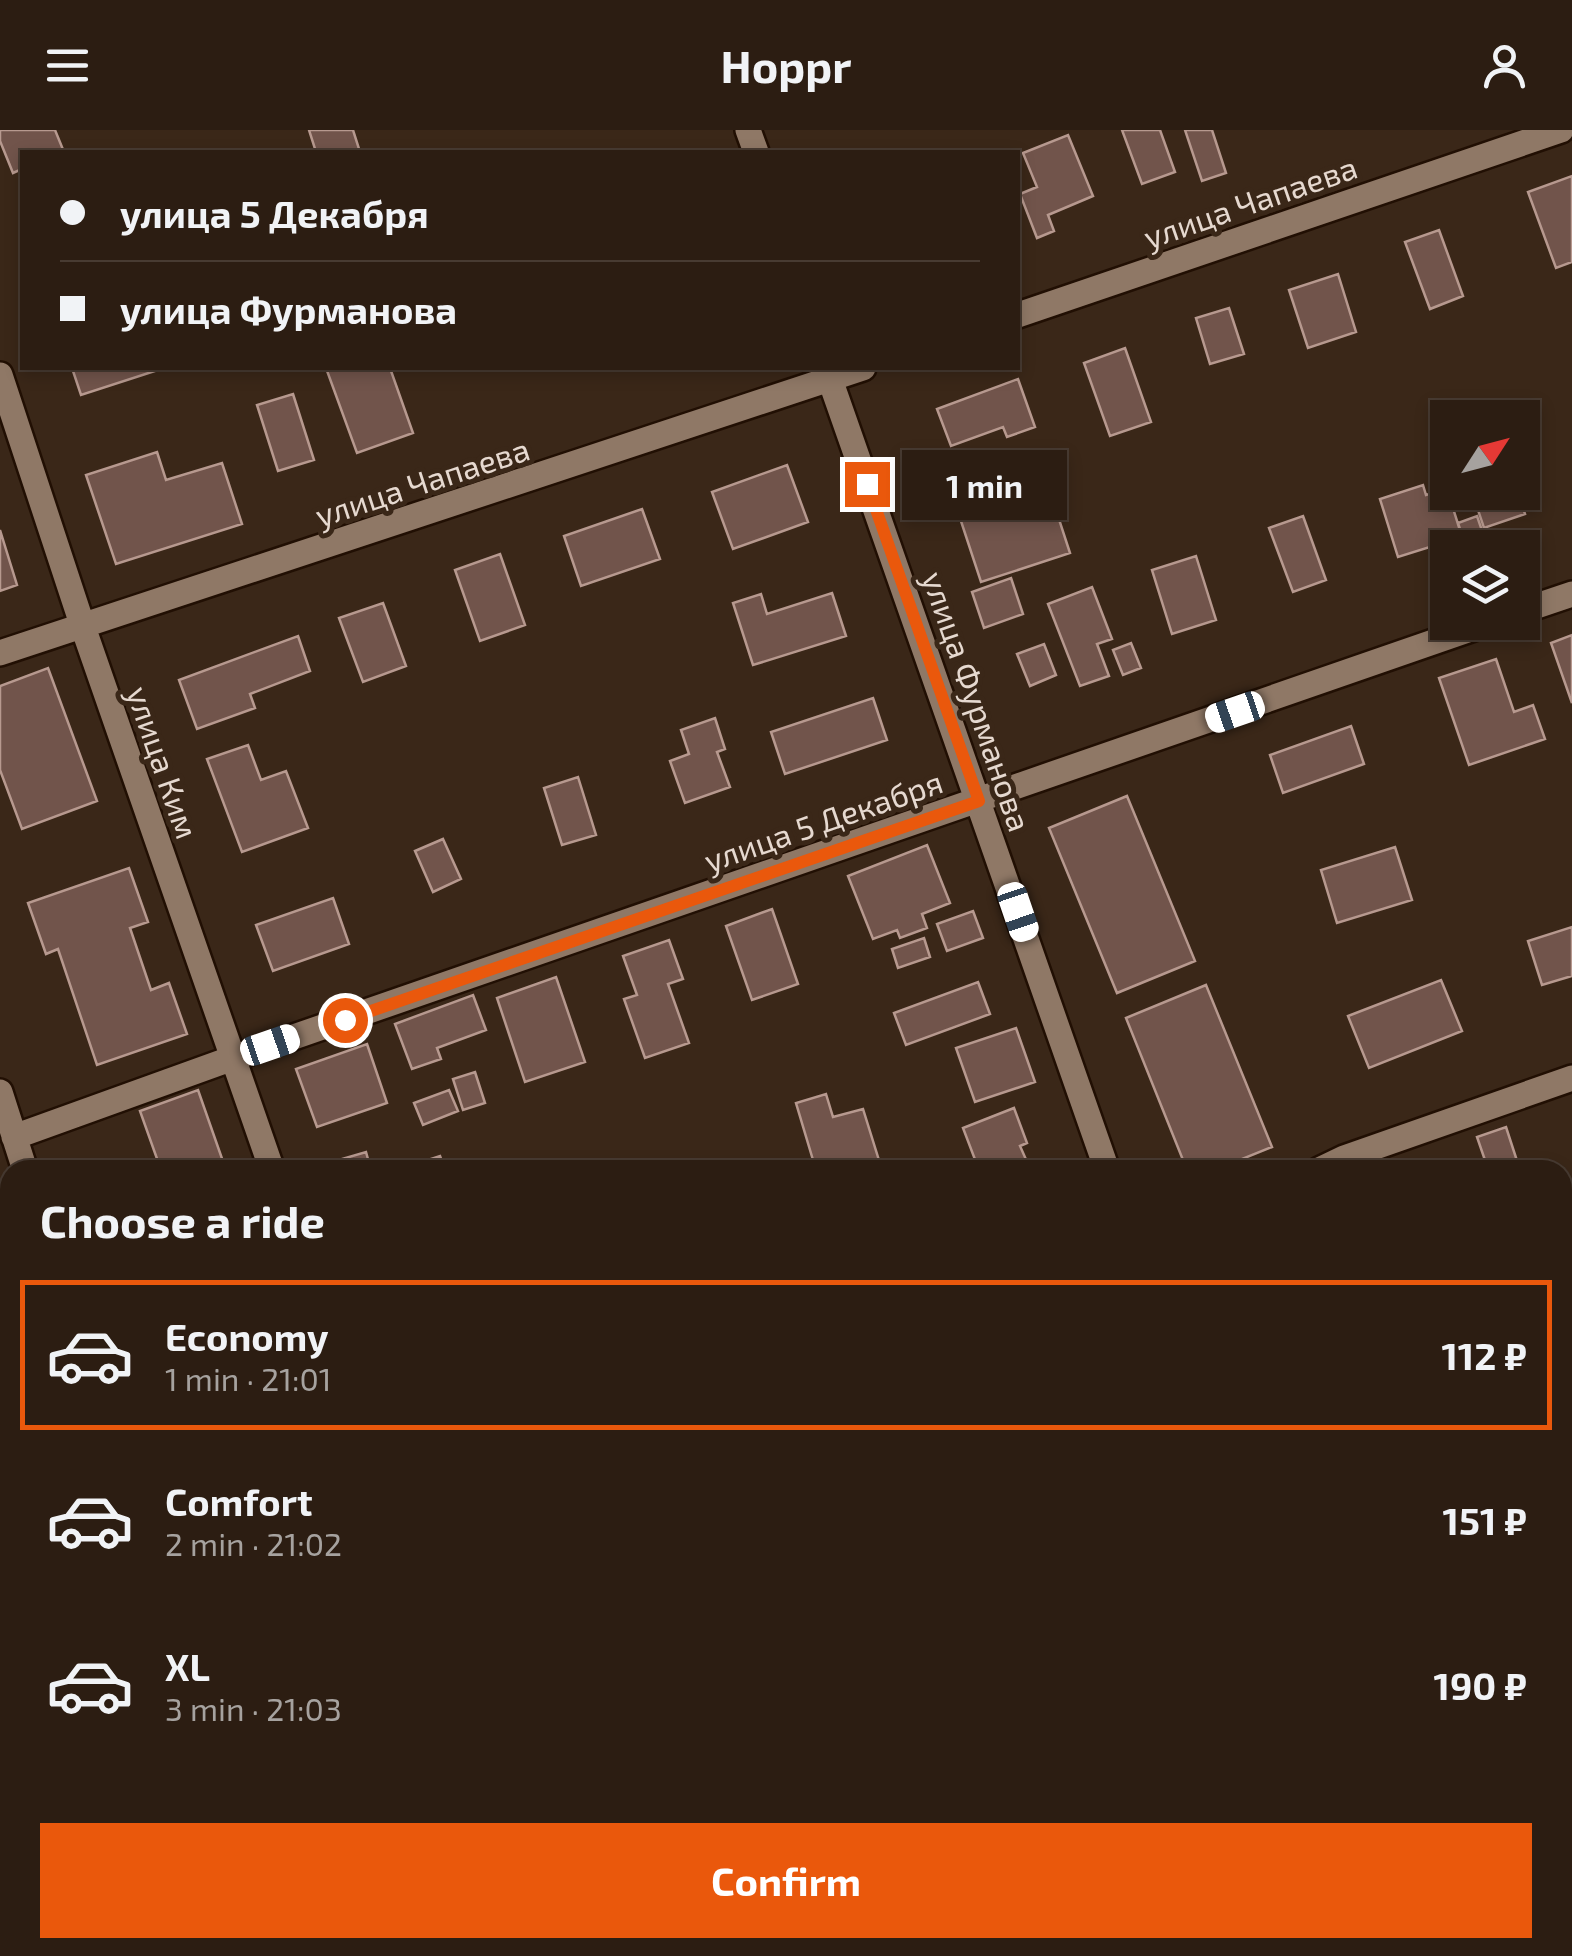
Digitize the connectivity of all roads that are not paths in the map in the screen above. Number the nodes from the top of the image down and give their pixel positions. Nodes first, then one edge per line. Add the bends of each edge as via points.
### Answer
1 (1561, 130) edge
2 (1020, 314) edge
3 (828, 373) edge
4 (0, 374) edge
5 (1572, 594) edge
6 (1540, 606) edge
7 (82, 627) junction
8 (1440, 640) edge
9 (0, 654) edge
10 (979, 801) junction
11 (233, 1058) junction
12 (1572, 1078) edge
13 (0, 1092) edge
14 (14, 1137) junction
15 (22, 1160) edge
16 (269, 1160) edge
17 (1104, 1160) edge
18 (1340, 1160) edge

1 - 2 street, улица Чапаева
3 - 7 street, улица Чапаева
3 - 10 street, улица Фурманова
4 - 7 street, улица Ким
5 - 6 street
7 - 9 street, улица Чапаева
7 - 11 street, улица Ким
8 - 10 street, улица 5 Декабря
10 - 11 street, улица 5 Декабря
10 - 17 street, улица Фурманова
11 - 14 street, улица 5 Декабря
11 - 16 street, улица Ким
12 - 18 street
13 - 14 street
14 - 15 street

